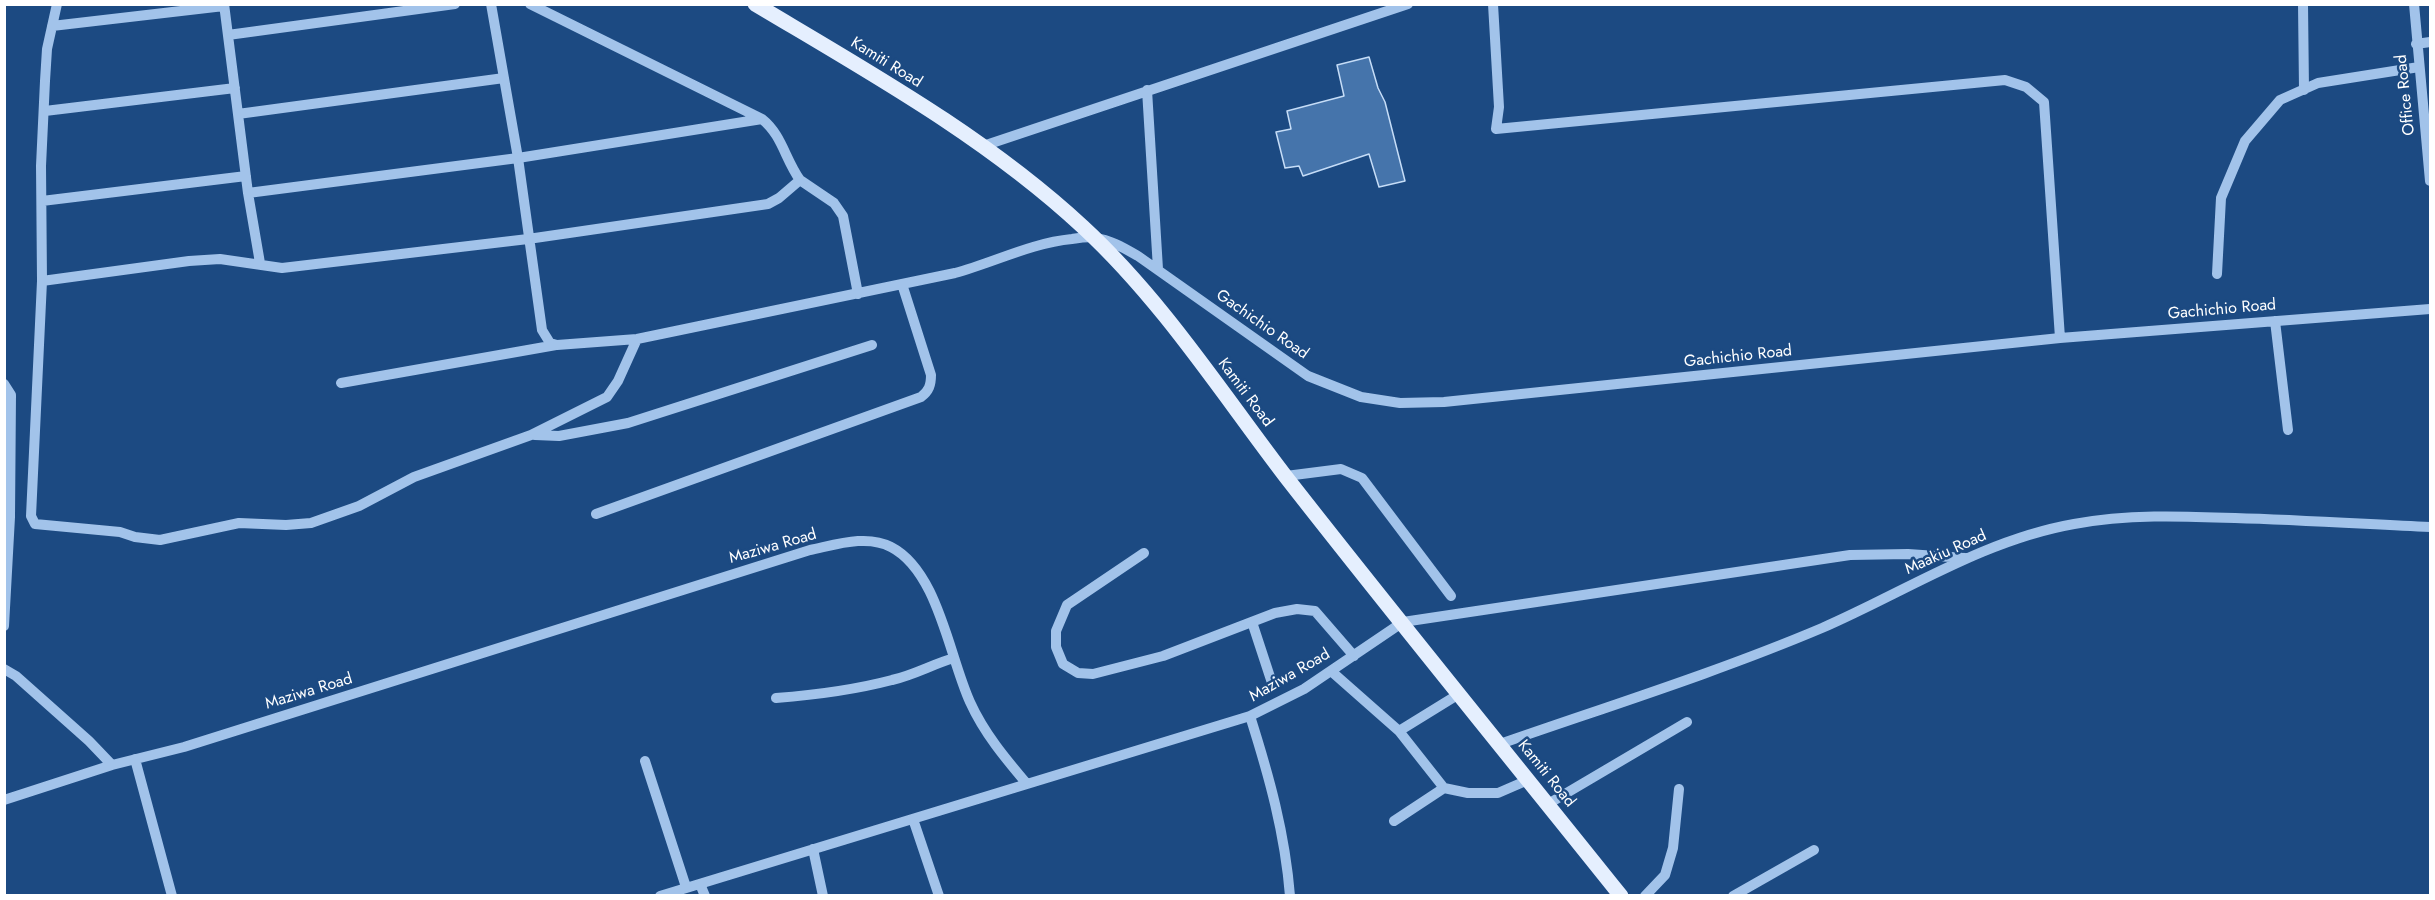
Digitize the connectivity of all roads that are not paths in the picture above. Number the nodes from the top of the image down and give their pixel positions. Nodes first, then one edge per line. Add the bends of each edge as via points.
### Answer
1 (57, 4) edge
2 (455, 4) edge
3 (492, 4) edge
4 (530, 4) edge
5 (755, 4) edge
6 (1408, 4) edge
7 (1493, 4) edge
8 (2303, 4) edge
9 (2414, 4) edge
10 (224, 5) edge
11 (52, 26) junction
12 (228, 35) junction
13 (2430, 42) edge
14 (2416, 44) junction
15 (2419, 67) junction
16 (504, 78) junction
17 (235, 88) junction
18 (1147, 90) junction
19 (2304, 90) junction
20 (45, 111) junction
21 (238, 114) junction
22 (762, 119) junction
23 (983, 146) junction
24 (518, 158) junction
25 (246, 176) junction
26 (800, 180) junction
27 (2430, 181) edge
28 (248, 193) junction
29 (42, 201) junction
30 (1093, 237) junction
31 (528, 238) junction
32 (260, 263) junction
33 (1158, 269) junction
34 (2217, 274) dead end
35 (42, 280) junction
36 (902, 284) junction
37 (858, 294) junction
38 (2430, 309) edge
39 (2275, 321) junction
40 (2060, 338) junction
41 (637, 339) junction
42 (557, 345) junction
43 (872, 345) dead end
44 (341, 383) dead end
45 (4, 384) edge
46 (2288, 430) dead end
47 (531, 435) junction
48 (1286, 476) junction
49 (596, 514) dead end
50 (2430, 527) edge
51 (1144, 553) dead end
52 (1965, 558) junction
53 (1450, 596) dead end
54 (1252, 622) junction
55 (1403, 622) junction
56 (4, 626) edge
57 (1354, 656) junction
58 (954, 658) junction
59 (4, 669) edge
60 (1331, 671) junction
61 (1273, 686) dead end
62 (1460, 694) junction
63 (776, 698) dead end
64 (1250, 716) junction
65 (1687, 722) dead end
66 (1399, 731) junction
67 (1500, 744) junction
68 (135, 759) junction
69 (645, 761) dead end
70 (112, 765) junction
71 (1528, 780) junction
72 (1027, 784) junction
73 (1444, 788) junction
74 (1679, 789) dead end
75 (4, 800) edge
76 (1548, 804) junction
77 (913, 819) junction
78 (1394, 821) dead end
79 (813, 849) junction
80 (1814, 850) dead end
81 (700, 884) junction
82 (686, 887) junction
83 (172, 896) edge
84 (660, 896) edge
85 (705, 896) edge
86 (823, 896) edge
87 (939, 896) edge
88 (1290, 896) edge
89 (1621, 896) edge
90 (1645, 896) edge
91 (1733, 896) edge

1 - 11 street
2 - 12 street
3 - 16 street
4 - 22 street
5 - 23 main road, Kamiti Road
6 - 18 street
7 - 40 street via 1499,107 1496,129 2005,80 2026,87 2044,102
8 - 19 street
9 - 14 street, Office Road
10 - 11 street
10 - 12 street
11 - 20 street via 47,49
12 - 17 street
13 - 14 street
14 - 15 street, Office Road
15 - 19 street via 2318,83
15 - 27 street, Office Road
16 - 21 street
16 - 24 street
17 - 20 street
17 - 21 street
18 - 23 street
18 - 33 street
19 - 34 street via 2280,100 2245,141 2221,198
20 - 29 street
21 - 25 street
22 - 24 street
22 - 26 street via 775,130
23 - 30 main road, Kamiti Road via 1022,174
24 - 28 street
24 - 31 street
25 - 28 street
25 - 29 street
26 - 31 street via 768,204
26 - 37 street via 834,203 843,216
28 - 32 street
29 - 35 street
30 - 33 street, Gachichio Road via 1116,243
30 - 36 street via 1024,248 977,267
30 - 48 main road, Kamiti Road via 1130,274
31 - 32 street via 282,268
31 - 42 street via 542,330 545,338
32 - 35 street via 189,261
33 - 40 street, Gachichio Road via 1308,376 1361,397 1400,403 1443,402
35 - 47 street via 31,516 35,524 160,540 239,523 311,523 360,506 414,477
36 - 37 street
36 - 49 street via 931,375 931,384 921,397
37 - 41 street
38 - 39 street, Gachichio Road
39 - 40 street, Gachichio Road
39 - 46 street
41 - 42 street
41 - 47 street via 630,360 607,397
42 - 44 street
43 - 47 street via 628,423 559,436
45 - 56 street via 11,395
48 - 53 street via 1341,469 1362,478
48 - 55 main road, Kamiti Road
50 - 52 street, Maakiu Road via 2258,518 2124,517 2072,524
51 - 54 street via 1067,604 1056,631 1056,647 1063,664 1078,673 1093,674 1163,656
52 - 55 street via 1850,555
52 - 67 street, Maakiu Road via 1822,628
54 - 57 street via 1297,609 1315,611
54 - 61 street
55 - 57 street, Maziwa Road
55 - 62 main road, Kamiti Road
57 - 60 street, Maziwa Road
58 - 63 street via 892,680 811,696
58 - 68 street, Maziwa Road via 927,585 909,559 889,546 861,540 810,550 184,747
58 - 72 street, Maziwa Road via 984,729
59 - 70 street
60 - 64 street, Maziwa Road via 1304,690
60 - 66 street
62 - 66 street
62 - 67 main road, Kamiti Road
64 - 72 street, Maziwa Road
64 - 88 street via 1280,819
65 - 76 street
66 - 73 street
67 - 71 main road, Kamiti Road
68 - 70 street, Maziwa Road
68 - 83 street
69 - 82 street
70 - 75 street, Maziwa Road
71 - 73 street via 1498,793
71 - 76 main road, Kamiti Road
72 - 77 street
73 - 78 street
74 - 90 street via 1673,848 1665,875
76 - 89 main road, Kamiti Road
77 - 79 street
77 - 87 street
79 - 81 street
79 - 86 street
80 - 91 street
81 - 82 street
81 - 85 street
82 - 84 street

